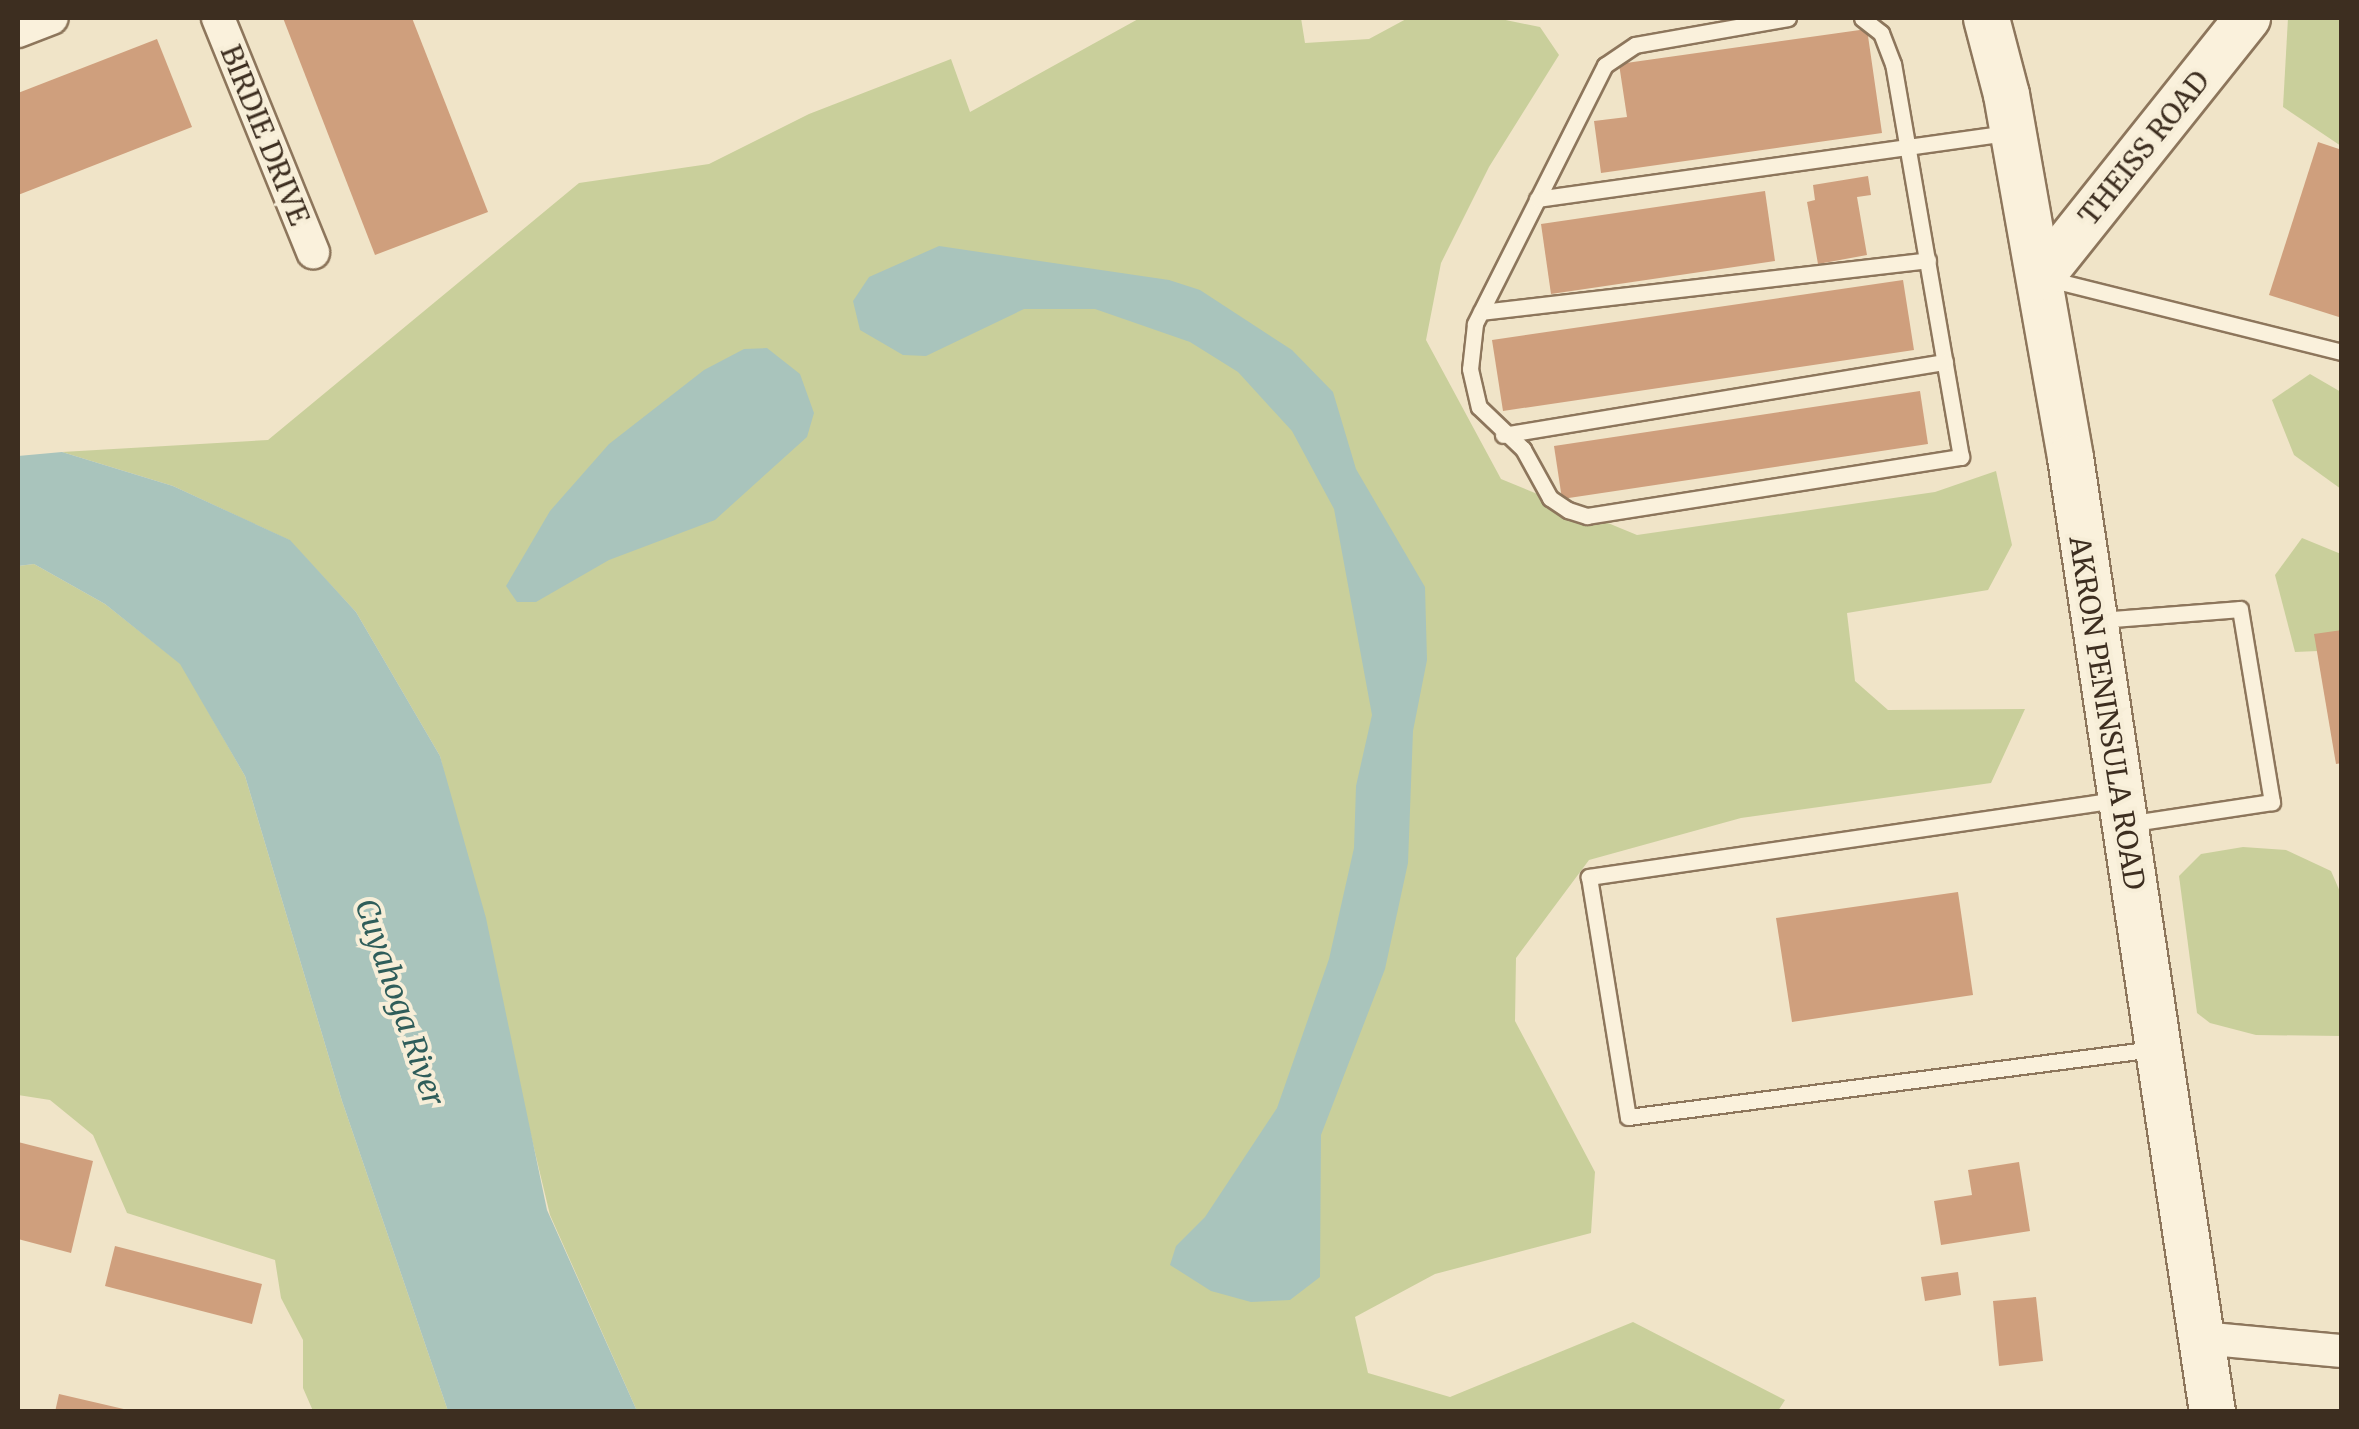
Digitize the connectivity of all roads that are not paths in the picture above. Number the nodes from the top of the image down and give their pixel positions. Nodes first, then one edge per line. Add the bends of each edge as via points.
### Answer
1 (52, 18) edge
2 (218, 18) edge
3 (1788, 18) edge
4 (1862, 18) edge
5 (1986, 18) edge
6 (2248, 18) edge
7 (18, 31) edge
8 (2013, 132) junction
9 (1909, 151) junction
10 (1537, 199) junction
11 (312, 252) dead end
12 (1928, 260) junction
13 (2040, 278) junction
14 (1481, 312) junction
15 (2342, 352) edge
16 (1945, 362) junction
17 (1504, 434) junction
18 (2092, 621) junction
19 (2122, 812) junction
20 (2158, 1049) junction
21 (2200, 1338) junction
22 (2342, 1351) edge
23 (2212, 1412) edge

1 - 7 street
2 - 11 street, BIRDIE DRIVE
3 - 10 lane via 1635,45 1604,65
4 - 9 lane via 1881,33 1893,64
5 - 8 street, AKRON PENINSULA ROAD
6 - 13 street, THEISS ROAD
8 - 9 lane
8 - 13 street, AKRON PENINSULA ROAD
9 - 10 lane
9 - 12 lane
10 - 14 lane
12 - 14 lane
12 - 16 lane
13 - 15 lane
13 - 18 street, AKRON PENINSULA ROAD
14 - 17 lane via 1470,369 1479,407
16 - 17 lane
16 - 17 lane via 1961,457 1588,516 1550,498 1523,449
18 - 19 street, AKRON PENINSULA ROAD
18 - 19 lane via 2240,608 2272,802
19 - 20 street, AKRON PENINSULA ROAD
19 - 20 lane via 1588,876 1628,1117
20 - 21 street, AKRON PENINSULA ROAD
21 - 22 street
21 - 23 street, AKRON PENINSULA ROAD

